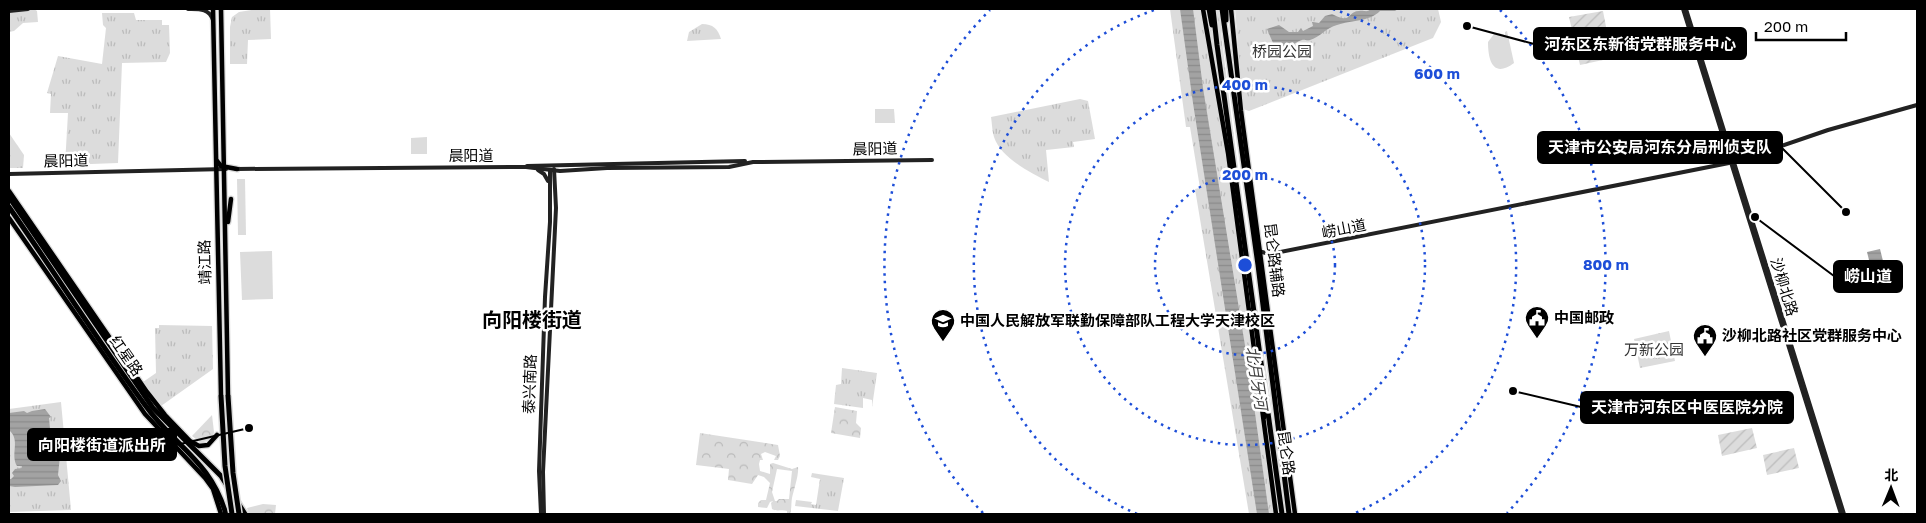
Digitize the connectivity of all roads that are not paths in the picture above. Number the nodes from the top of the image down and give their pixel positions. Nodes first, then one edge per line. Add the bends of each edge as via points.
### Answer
1 (28, 9) edge
2 (188, 9) edge
3 (213, 9) edge
4 (219, 9) edge
5 (1203, 9) edge
6 (1209, 9) edge
7 (1214, 9) edge
8 (1222, 9) edge
9 (1226, 9) edge
10 (1231, 9) edge
11 (1684, 9) edge
12 (9, 11) edge
13 (1213, 19) junction
14 (213, 22) junction
15 (1227, 43) junction
16 (1917, 105) edge
17 (1224, 128) junction
18 (1232, 150) junction
19 (223, 159) junction
20 (932, 159) dead end
21 (216, 160) junction
22 (1732, 162) junction
23 (216, 168) junction
24 (224, 168) junction
25 (237, 168) junction
26 (538, 169) junction
27 (552, 169) junction
28 (9, 173) edge
29 (549, 183) junction
30 (9, 190) edge
31 (9, 197) edge
32 (231, 199) dead end
33 (9, 207) edge
34 (9, 218) edge
35 (226, 230) junction
36 (1255, 247) junction
37 (1261, 253) junction
38 (1262, 260) junction
39 (1258, 265) junction
40 (221, 396) joint
41 (228, 396) joint
42 (1265, 397) junction
43 (153, 408) junction
44 (161, 410) junction
45 (153, 416) junction
46 (1264, 417) junction
47 (155, 423) junction
48 (217, 435) dead end
49 (221, 514) edge
50 (226, 514) edge
51 (232, 514) edge
52 (239, 514) edge
53 (245, 514) edge
54 (542, 514) edge
55 (1276, 514) edge
56 (1282, 514) edge
57 (1290, 514) edge
58 (1295, 514) edge
59 (1842, 514) edge

1 - 12 main road
2 - 14 main road via 207,11
3 - 14 main road, 靖江路
4 - 19 main road, 靖江路
5 - 17 main road
6 - 13 highway
7 - 13 highway, 昆仑路
8 - 15 highway, 昆仑路
9 - 15 highway
10 - 37 main road, 昆仑路辅路 via 1241,111
11 - 22 main road, 沙柳北路
13 - 18 highway, 昆仑路
14 - 21 main road, 靖江路
15 - 36 highway, 昆仑路
16 - 22 main road, 崂山道
17 - 18 main road
17 - 46 main road
18 - 42 highway, 昆仑路
19 - 24 main road, 靖江路
19 - 25 main road via 226,165
20 - 27 main road, 晨阳道
21 - 23 main road, 靖江路
21 - 24 main road
22 - 37 main road, 崂山道 via 1303,248
22 - 38 main road, 崂山道
22 - 59 main road, 沙柳北路
23 - 24 main road, 晨阳道
23 - 28 main road, 晨阳道
23 - 40 main road, 靖江路
24 - 25 main road
24 - 35 main road, 靖江路
25 - 26 main road, 晨阳道
25 - 27 main road, 晨阳道 via 542,166
26 - 27 main road, 晨阳道
26 - 29 main road
27 - 29 main road, 泰兴南路
27 - 54 main road, 泰兴南路 via 556,208
29 - 54 main road, 泰兴南路 via 538,471
30 - 44 main road
31 - 43 highway, 红星路
32 - 35 main road
33 - 45 highway, 红星路
34 - 47 main road via 125,386
35 - 41 main road, 靖江路
36 - 37 main road
36 - 39 highway, 昆仑路
37 - 38 main road, 昆仑路辅路
38 - 39 main road
38 - 58 main road, 昆仑路辅路
39 - 57 highway, 昆仑路
40 - 51 highway, 靖江路, bridge via 225,466
41 - 52 highway, 靖江路, bridge
42 - 46 highway
42 - 56 highway, 昆仑路
43 - 44 highway
43 - 53 highway, 红星路 via 221,476
44 - 48 main road via 196,445 208,445
45 - 47 highway
45 - 50 highway, 红星路 via 187,449 213,483
46 - 55 main road
47 - 49 main road via 213,489

